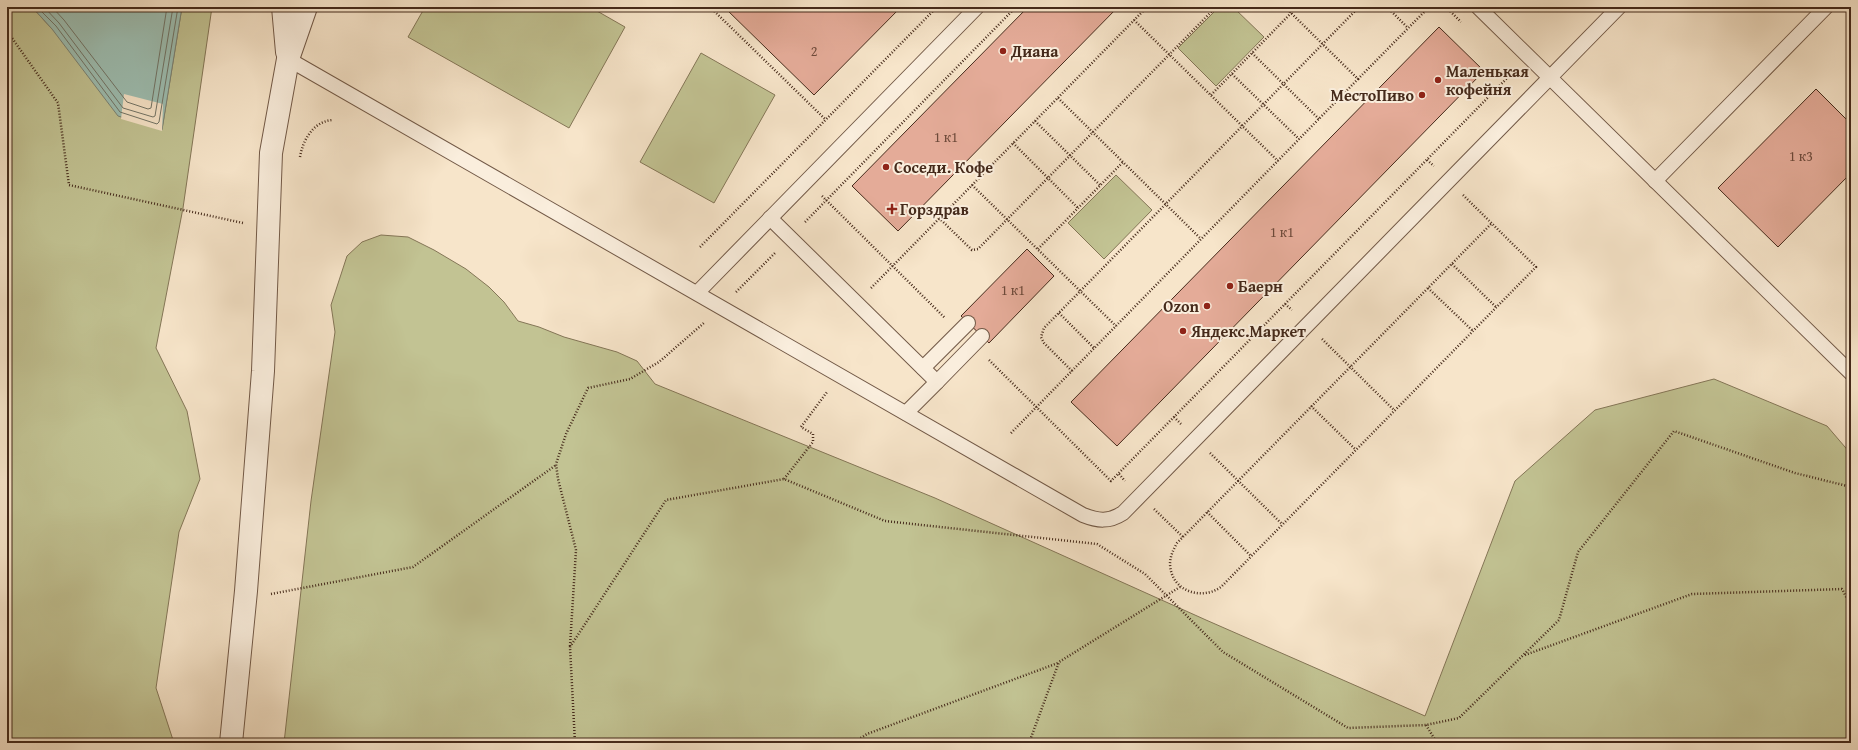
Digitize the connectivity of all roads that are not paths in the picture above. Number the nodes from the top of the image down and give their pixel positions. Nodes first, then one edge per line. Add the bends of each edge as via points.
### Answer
1 (283, 7) edge
2 (306, 7) edge
3 (977, 7) edge
4 (1478, 7) edge
5 (1619, 7) edge
6 (1826, 7) edge
7 (288, 59) junction
8 (1550, 77) junction
9 (1656, 181) junction
10 (770, 218) junction
11 (697, 293) junction
12 (968, 323) dead end
13 (982, 336) dead end
14 (924, 368) junction
15 (1851, 373) edge
16 (937, 382) junction
17 (906, 413) junction
18 (231, 743) edge

1 - 7 street
2 - 7 street
3 - 10 lane
4 - 8 lane
5 - 8 lane
6 - 9 lane
7 - 11 lane
7 - 18 street via 272,153 263,371
8 - 9 lane
8 - 17 lane via 1123,513 1115,518 1094,519 1083,515
9 - 15 lane
10 - 11 lane
10 - 14 lane
11 - 17 lane
12 - 14 lane
13 - 16 lane
14 - 16 lane
16 - 17 lane

